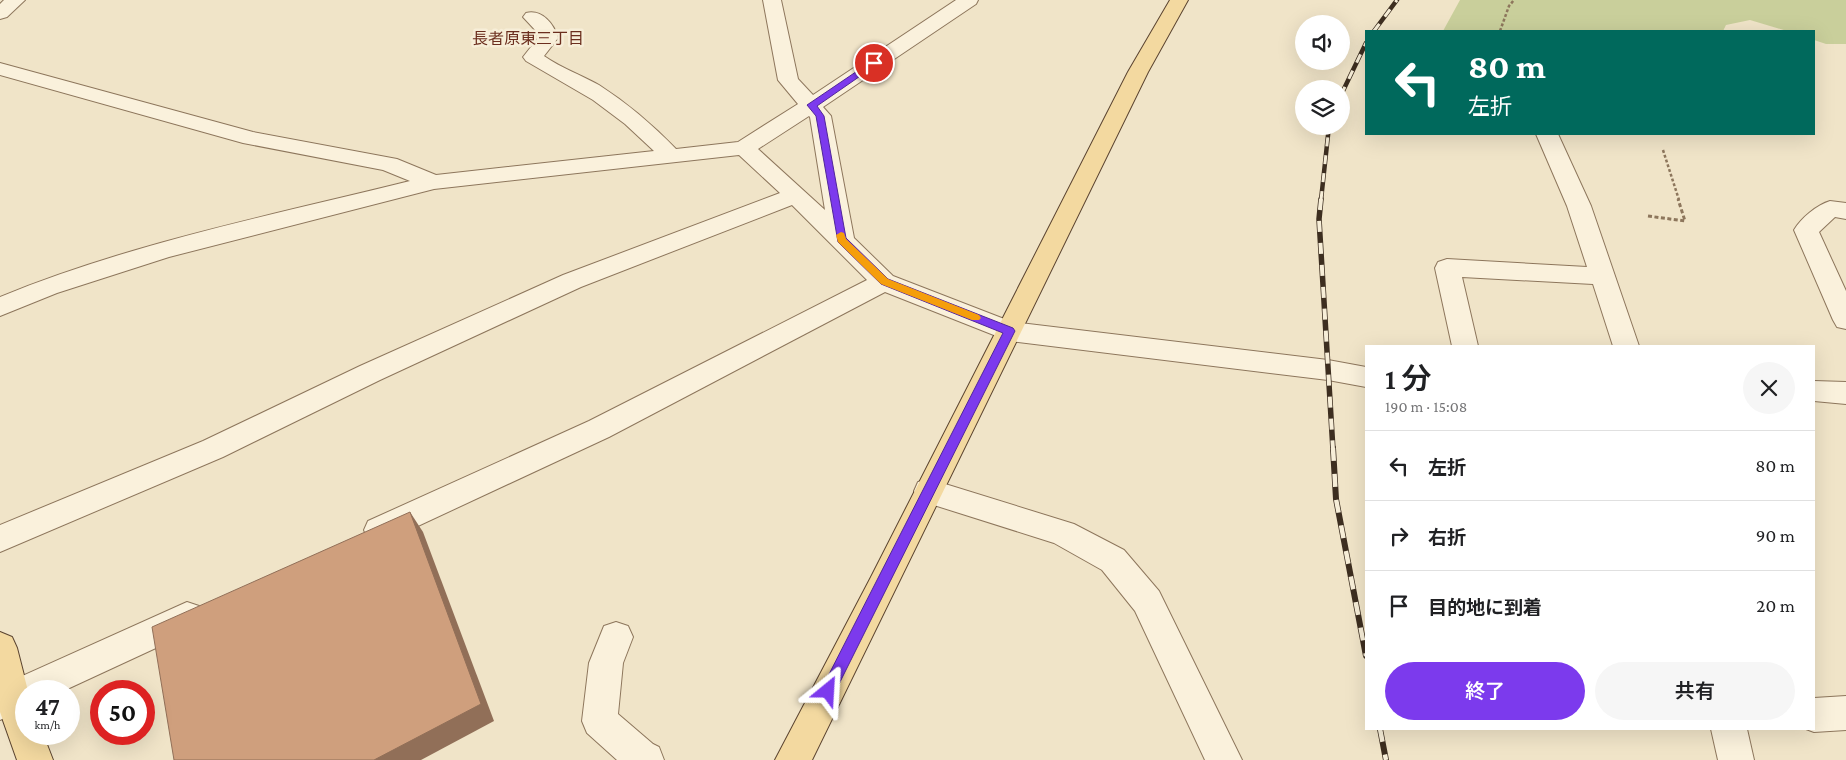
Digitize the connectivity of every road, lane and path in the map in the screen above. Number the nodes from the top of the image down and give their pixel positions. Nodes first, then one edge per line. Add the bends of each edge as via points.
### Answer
1 (16, 0) edge
2 (772, 0) edge
3 (969, 0) edge
4 (1179, 0) edge
5 (1514, 0) edge
6 (0, 13) edge
7 (533, 18) dead end
8 (1500, 30) edge
9 (0, 69) edge
10 (812, 105) junction
11 (1546, 135) edge
12 (744, 148) junction
13 (1663, 150) dead end
14 (670, 155) junction
15 (434, 182) junction
16 (796, 195) junction
17 (1846, 211) edge
18 (1648, 216) dead end
19 (842, 240) junction
20 (1601, 276) junction
21 (884, 282) junction
22 (0, 307) edge
23 (1846, 320) edge
24 (1009, 331) junction
25 (1465, 345) edge
26 (1626, 345) edge
27 (1365, 377) edge
28 (1815, 391) edge
29 (1846, 393) edge
30 (929, 491) junction
31 (0, 539) edge
32 (356, 541) edge
33 (211, 606) edge
34 (616, 637) dead end
35 (0, 648) edge
36 (6, 700) edge
37 (1846, 713) edge
38 (1815, 715) edge
39 (1730, 730) edge
40 (35, 760) edge
41 (646, 760) edge
42 (793, 760) edge
43 (1224, 760) edge
44 (1736, 760) edge

1 - 6 street
2 - 10 street via 788,80
3 - 10 street
4 - 24 main road via 1138,72
5 - 8 path
7 - 14 street via 546,30 548,38 533,57 590,89 654,138
9 - 15 street via 251,138 389,164
10 - 12 street
10 - 19 street via 820,116
11 - 20 street via 1578,206
12 - 14 street
12 - 16 street
13 - 18 path via 1685,221
14 - 15 street
15 - 22 street via 162,250 48,287
16 - 19 street
16 - 31 street via 572,281 378,369 214,449
17 - 23 street via 1830,209 1806,230
19 - 21 street
20 - 25 street via 1447,268
20 - 26 street
21 - 24 street
21 - 32 street via 600,429
24 - 27 street
24 - 30 main road
28 - 29 street
30 - 42 main road
30 - 43 street via 1063,533 1113,560 1147,601
33 - 36 street
34 - 41 street via 606,663 600,721
35 - 36 main road
36 - 40 main road
37 - 38 street
39 - 44 street

